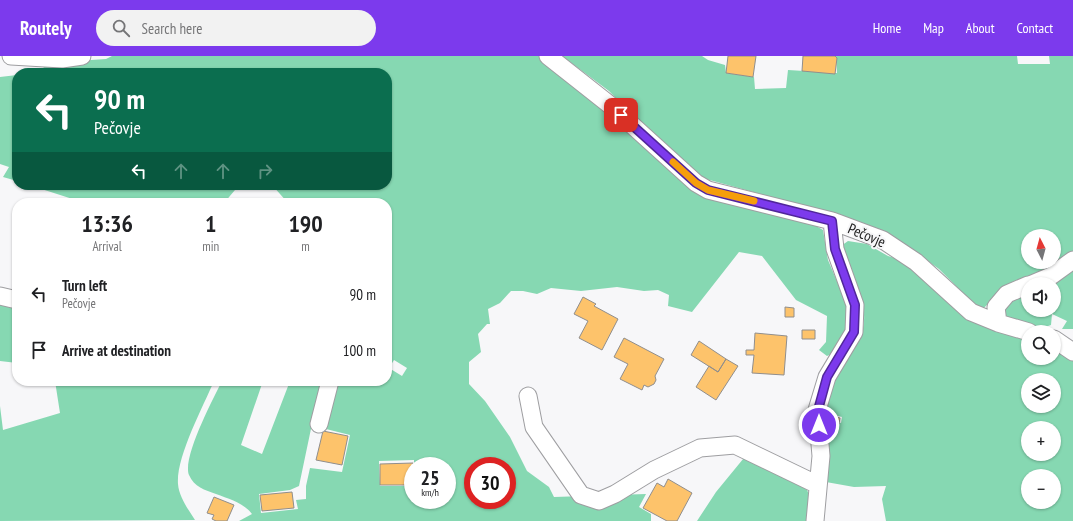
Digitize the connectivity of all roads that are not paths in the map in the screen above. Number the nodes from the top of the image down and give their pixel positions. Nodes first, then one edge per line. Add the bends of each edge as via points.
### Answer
1 (10, 56) edge
2 (82, 56) edge
3 (548, 56) edge
4 (832, 221) junction
5 (1073, 260) edge
6 (1049, 277) edge
7 (1021, 289) edge
8 (0, 296) edge
9 (12, 299) edge
10 (998, 323) junction
11 (1021, 330) edge
12 (1061, 344) edge
13 (1073, 352) edge
14 (329, 386) edge
15 (528, 396) dead end
16 (319, 424) dead end
17 (818, 485) junction
18 (815, 521) edge

1 - 2 street via 62,59
3 - 4 street, Pečovje via 610,105 696,183 708,190
4 - 10 street, Pečovje via 883,240 916,262 972,312
4 - 17 street via 835,249 855,305 854,332 827,377 818,410 821,456
5 - 6 street
7 - 10 street via 1007,294 996,307
8 - 9 street
10 - 11 street, Pečovje
12 - 13 street
14 - 16 street
15 - 17 street via 534,427 581,496 598,501 700,448 735,445
17 - 18 street

